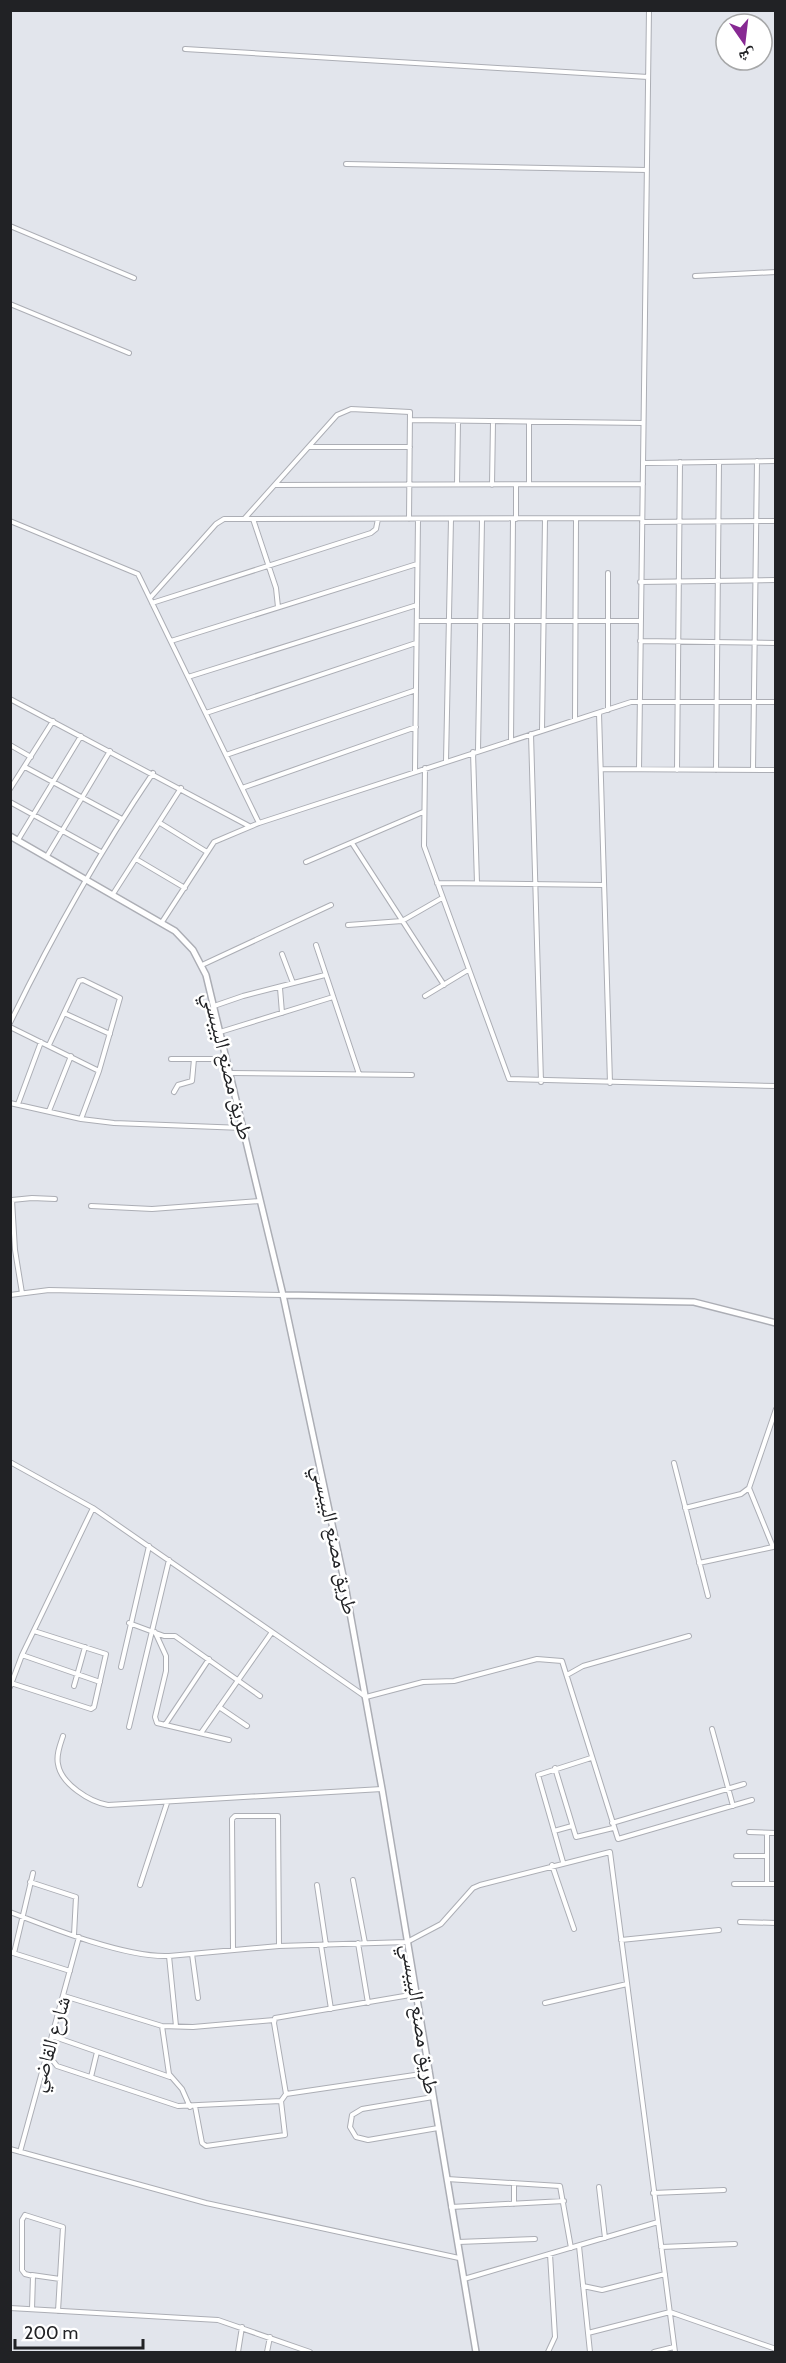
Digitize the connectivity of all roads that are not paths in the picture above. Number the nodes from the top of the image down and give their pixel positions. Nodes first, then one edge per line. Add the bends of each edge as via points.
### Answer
1 (649, 10) edge
2 (185, 49) dead end
3 (648, 77) junction
4 (346, 164) dead end
5 (646, 170) junction
6 (10, 226) edge
7 (776, 272) edge
8 (695, 276) dead end
9 (134, 278) dead end
10 (10, 304) edge
11 (129, 353) dead end
12 (411, 420) junction
13 (458, 422) junction
14 (493, 422) junction
15 (529, 422) junction
16 (643, 423) junction
17 (309, 447) junction
18 (410, 447) junction
19 (757, 461) junction
20 (776, 461) edge
21 (680, 462) junction
22 (719, 462) junction
23 (644, 463) junction
24 (410, 484) junction
25 (457, 484) junction
26 (492, 484) junction
27 (643, 484) junction
28 (275, 485) junction
29 (516, 485) junction
30 (529, 485) junction
31 (245, 519) junction
32 (253, 519) junction
33 (378, 519) junction
34 (409, 519) junction
35 (418, 519) junction
36 (451, 519) junction
37 (482, 519) junction
38 (515, 519) junction
39 (545, 519) junction
40 (576, 519) junction
41 (642, 520) junction
42 (776, 520) edge
43 (10, 521) edge
44 (718, 521) junction
45 (756, 521) junction
46 (680, 522) junction
47 (417, 564) junction
48 (268, 566) junction
49 (608, 573) dead end
50 (756, 580) junction
51 (776, 580) edge
52 (718, 581) junction
53 (640, 582) junction
54 (679, 582) junction
55 (150, 598) junction
56 (152, 603) junction
57 (417, 605) junction
58 (278, 607) junction
59 (480, 620) junction
60 (417, 621) junction
61 (449, 621) junction
62 (512, 621) junction
63 (544, 621) junction
64 (575, 621) junction
65 (608, 621) junction
66 (639, 621) junction
67 (171, 641) junction
68 (640, 641) junction
69 (679, 642) junction
70 (717, 642) junction
71 (754, 643) junction
72 (776, 643) edge
73 (416, 644) junction
74 (188, 677) junction
75 (416, 690) junction
76 (10, 699) edge
77 (640, 701) junction
78 (678, 702) junction
79 (717, 702) junction
80 (754, 702) junction
81 (776, 702) edge
82 (608, 710) junction
83 (599, 713) junction
84 (206, 714) junction
85 (575, 720) junction
86 (53, 721) junction
87 (416, 727) junction
88 (542, 730) junction
89 (531, 734) junction
90 (81, 736) junction
91 (511, 740) junction
92 (10, 745) edge
93 (110, 751) junction
94 (476, 751) junction
95 (226, 755) junction
96 (31, 757) junction
97 (446, 761) junction
98 (25, 767) junction
99 (425, 768) junction
100 (601, 769) junction
101 (639, 769) junction
102 (677, 770) junction
103 (716, 770) junction
104 (753, 770) junction
105 (776, 770) edge
106 (415, 771) junction
107 (153, 773) junction
108 (54, 782) junction
109 (181, 788) junction
110 (242, 788) junction
111 (10, 789) edge
112 (81, 797) junction
113 (10, 802) edge
114 (423, 812) junction
115 (33, 814) junction
116 (122, 819) junction
117 (259, 823) junction
118 (160, 824) junction
119 (250, 826) junction
120 (62, 830) junction
121 (10, 836) edge
122 (18, 840) junction
123 (351, 843) junction
124 (101, 852) junction
125 (207, 852) junction
126 (47, 856) junction
127 (136, 859) junction
128 (306, 862) dead end
129 (86, 878) junction
130 (436, 884) junction
131 (477, 884) junction
132 (536, 885) junction
133 (604, 885) junction
134 (185, 888) junction
135 (113, 894) junction
136 (442, 898) junction
137 (331, 905) dead end
138 (402, 921) junction
139 (162, 922) junction
140 (348, 925) dead end
141 (316, 945) dead end
142 (282, 954) dead end
143 (202, 965) junction
144 (468, 970) junction
145 (325, 975) junction
146 (293, 983) junction
147 (444, 985) junction
148 (280, 988) junction
149 (425, 996) dead end
150 (333, 997) junction
151 (10, 1006) edge
152 (214, 1006) junction
153 (17, 1010) junction
154 (63, 1013) junction
155 (282, 1013) junction
156 (10, 1025) edge
157 (220, 1032) junction
158 (110, 1034) junction
159 (41, 1042) junction
160 (49, 1045) junction
161 (71, 1056) junction
162 (171, 1059) dead end
163 (194, 1059) junction
164 (226, 1059) junction
165 (99, 1071) junction
166 (230, 1073) junction
167 (359, 1074) junction
168 (412, 1076) dead end
169 (541, 1082) junction
170 (610, 1083) junction
171 (776, 1086) edge
172 (174, 1092) dead end
173 (10, 1102) edge
174 (18, 1104) junction
175 (49, 1111) junction
176 (81, 1119) junction
177 (244, 1128) junction
178 (54, 1199) dead end
179 (260, 1201) junction
180 (91, 1206) dead end
181 (22, 1293) junction
182 (10, 1295) edge
183 (283, 1295) junction
184 (776, 1323) edge
185 (776, 1409) edge
186 (10, 1462) edge
187 (674, 1463) dead end
188 (748, 1488) junction
189 (93, 1508) junction
190 (686, 1508) junction
191 (149, 1546) junction
192 (169, 1560) junction
193 (699, 1563) junction
194 (708, 1596) dead end
195 (129, 1623) junction
196 (34, 1631) junction
197 (154, 1631) junction
198 (272, 1632) junction
199 (689, 1636) dead end
200 (85, 1647) junction
201 (22, 1655) junction
202 (209, 1659) junction
203 (121, 1667) dead end
204 (77, 1675) junction
205 (567, 1676) junction
206 (238, 1680) junction
207 (100, 1683) junction
208 (11, 1685) edge
209 (74, 1686) dead end
210 (260, 1696) dead end
211 (366, 1697) junction
212 (219, 1707) junction
213 (165, 1725) junction
214 (247, 1726) dead end
215 (129, 1727) dead end
216 (712, 1729) dead end
217 (201, 1733) junction
218 (63, 1736) dead end
219 (229, 1740) dead end
220 (591, 1758) junction
221 (555, 1768) junction
222 (744, 1784) dead end
223 (728, 1788) junction
224 (382, 1789) junction
225 (752, 1800) dead end
226 (167, 1803) junction
227 (733, 1806) junction
228 (613, 1825) junction
229 (572, 1826) junction
230 (554, 1831) junction
231 (749, 1832) dead end
232 (767, 1833) junction
233 (776, 1833) edge
234 (736, 1856) dead end
235 (767, 1856) junction
236 (563, 1862) junction
237 (552, 1865) junction
238 (33, 1873) dead end
239 (353, 1880) dead end
240 (30, 1882) junction
241 (734, 1884) dead end
242 (767, 1884) junction
243 (776, 1884) edge
244 (140, 1885) dead end
245 (316, 1885) dead end
246 (10, 1912) edge
247 (21, 1916) junction
248 (740, 1922) dead end
249 (776, 1923) edge
250 (574, 1929) dead end
251 (719, 1930) dead end
252 (77, 1936) junction
253 (621, 1940) junction
254 (408, 1942) junction
255 (358, 1943) junction
256 (364, 1943) junction
257 (323, 1945) junction
258 (279, 1946) junction
259 (233, 1949) junction
260 (12, 1952) edge
261 (192, 1954) junction
262 (169, 1956) junction
263 (70, 1971) junction
264 (627, 1984) junction
265 (416, 1994) junction
266 (64, 1996) junction
267 (198, 1998) dead end
268 (368, 2003) junction
269 (545, 2003) dead end
270 (331, 2009) junction
271 (274, 2020) junction
272 (162, 2026) junction
273 (176, 2026) junction
274 (52, 2036) junction
275 (97, 2052) junction
276 (47, 2053) junction
277 (428, 2073) junction
278 (91, 2077) junction
279 (170, 2077) junction
280 (286, 2094) junction
281 (433, 2097) junction
282 (281, 2101) junction
283 (193, 2106) junction
284 (438, 2128) junction
285 (10, 2150) edge
286 (20, 2152) junction
287 (447, 2178) junction
288 (514, 2183) junction
289 (599, 2187) dead end
290 (724, 2190) dead end
291 (653, 2193) junction
292 (564, 2201) junction
293 (514, 2204) junction
294 (451, 2207) junction
295 (24, 2215) junction
296 (658, 2223) junction
297 (605, 2238) junction
298 (535, 2240) dead end
299 (457, 2242) junction
300 (735, 2244) dead end
301 (579, 2246) junction
302 (661, 2247) junction
303 (570, 2248) junction
304 (550, 2254) junction
305 (459, 2258) junction
306 (665, 2274) junction
307 (60, 2279) junction
308 (464, 2279) junction
309 (583, 2286) junction
310 (10, 2308) edge
311 (32, 2309) junction
312 (58, 2311) junction
313 (670, 2312) junction
314 (242, 2327) junction
315 (588, 2333) junction
316 (270, 2337) junction
317 (674, 2347) junction
318 (776, 2349) edge
319 (297, 2350) edge
320 (238, 2352) edge
321 (267, 2352) edge
322 (310, 2352) edge
323 (476, 2352) edge
324 (548, 2352) edge
325 (590, 2352) edge
326 (654, 2352) edge
327 (675, 2352) edge

1 - 3 street
2 - 3 street
3 - 5 street
4 - 5 street
5 - 16 street
6 - 9 street
7 - 8 street
10 - 11 street
12 - 13 street
12 - 17 street via 407,410 341,411
12 - 18 street
13 - 14 street
13 - 25 street
14 - 15 street
14 - 26 street
15 - 16 street
15 - 30 street
16 - 23 street
17 - 18 street
17 - 28 street
18 - 24 street
19 - 20 street
19 - 22 street
19 - 45 street
21 - 22 street
21 - 23 street
21 - 46 street
22 - 44 street
23 - 27 street
24 - 25 street
24 - 28 street
24 - 34 street
25 - 26 street
26 - 29 street
27 - 30 street
27 - 41 street
28 - 31 street
29 - 30 street
29 - 38 street
31 - 32 street
31 - 55 street via 224,519 216,524
32 - 33 street
32 - 48 street
33 - 34 street
33 - 48 street via 373,532
34 - 35 street
35 - 36 street
35 - 47 street
36 - 37 street
36 - 61 street
37 - 38 street
37 - 59 street
38 - 39 street
38 - 62 street
39 - 40 street
39 - 63 street
40 - 41 street
40 - 64 street
41 - 46 street
41 - 53 street
42 - 45 street
43 - 55 street via 135,572
44 - 45 street
44 - 46 street
44 - 52 street
45 - 50 street
46 - 54 street
47 - 57 street
47 - 58 street
48 - 56 street
48 - 58 street
49 - 65 street
50 - 51 street
50 - 52 street
50 - 71 street
52 - 54 street
52 - 70 street
53 - 54 street
53 - 66 street
54 - 69 street
55 - 56 street
56 - 67 street
57 - 60 street
57 - 74 street
58 - 67 street
59 - 61 street
59 - 62 street
59 - 94 street
60 - 61 street
60 - 73 street
61 - 97 street
62 - 63 street
62 - 91 street
63 - 64 street
63 - 88 street
64 - 65 street
64 - 85 street
65 - 66 street
65 - 82 street
66 - 68 street
67 - 74 street
68 - 69 street
68 - 77 street
69 - 70 street
69 - 78 street
70 - 71 street
70 - 79 street
71 - 72 street
71 - 80 street
73 - 75 street
73 - 84 street
74 - 84 street
75 - 87 street
75 - 95 street
76 - 86 street
77 - 78 street
77 - 82 street
77 - 101 street
78 - 79 street
78 - 102 street
79 - 80 street
79 - 103 street
80 - 81 street
80 - 104 street
82 - 83 street
83 - 85 street
83 - 100 street
84 - 95 street
85 - 88 street
86 - 90 street
86 - 96 street
87 - 106 street
87 - 110 street
88 - 89 street
89 - 91 street
89 - 132 street
90 - 93 street
90 - 108 street
91 - 94 street
92 - 96 street
93 - 107 street
93 - 112 street
94 - 97 street
94 - 131 street
95 - 110 street
96 - 98 street
97 - 99 street
98 - 108 street
98 - 111 street
99 - 106 street
99 - 114 street
100 - 101 street
100 - 133 street
101 - 102 street
102 - 103 street
103 - 104 street
104 - 105 street
106 - 117 street
107 - 109 street
107 - 116 street
108 - 112 street
108 - 115 street
109 - 118 street
109 - 119 street
110 - 117 street
112 - 116 street
112 - 120 street
113 - 115 street
114 - 123 street
114 - 130 street via 424,846
115 - 120 street
115 - 122 street
116 - 124 street
117 - 119 street
118 - 125 street
118 - 127 street
119 - 125 street via 217,839
120 - 124 street
120 - 126 street
121 - 122 main road, طريق مصنع البيبسي
122 - 126 main road, طريق مصنع البيبسي
123 - 128 street
123 - 138 street
124 - 129 street
125 - 134 street
126 - 129 main road, طريق مصنع البيبسي
127 - 134 street
127 - 135 street
129 - 135 main road, طريق مصنع البيبسي
129 - 153 street
130 - 131 street
130 - 136 street
131 - 132 street
132 - 133 street
132 - 169 street
133 - 170 street
134 - 139 street
135 - 139 main road, طريق مصنع البيبسي
136 - 138 street
136 - 144 street
137 - 143 street
138 - 140 street
138 - 147 street
139 - 143 main road, طريق مصنع البيبسي via 186,941
141 - 145 street
142 - 146 street
143 - 152 main road, طريق مصنع البيبسي
144 - 147 street
144 - 169 street via 509,1079
145 - 146 street
145 - 150 street
146 - 148 street
147 - 149 street
148 - 152 street
148 - 155 street
150 - 155 street
150 - 167 street
151 - 153 street
152 - 157 main road, طريق مصنع البيبسي
153 - 156 street
154 - 158 street
154 - 158 street via 79,981 102,988 120,1001
154 - 160 street
155 - 157 street
156 - 159 street
157 - 164 main road, طريق مصنع البيبسي
158 - 165 street
159 - 160 street
159 - 174 street
160 - 161 street
161 - 165 street
161 - 175 street
162 - 163 street
163 - 164 street
163 - 172 street via 192,1081 178,1085
164 - 166 main road, طريق مصنع البيبسي
165 - 176 street
166 - 167 street
166 - 177 main road, طريق مصنع البيبسي
167 - 168 street
169 - 170 street
170 - 171 street
173 - 174 street
174 - 175 street
175 - 176 street
176 - 177 street
177 - 179 main road, طريق مصنع البيبسي
178 - 181 street via 12,1200
179 - 180 street via 152,1209
179 - 183 main road, طريق مصنع البيبسي
181 - 182 street
181 - 183 street via 49,1290
183 - 184 main road via 694,1302
183 - 211 main road, طريق مصنع البيبسي
185 - 188 street
186 - 189 street
187 - 190 street
188 - 190 street via 741,1494
188 - 193 street via 773,1547
189 - 191 street
189 - 196 street
190 - 193 street
191 - 192 street
191 - 195 street
192 - 197 street
192 - 198 street
193 - 194 street
195 - 197 street
195 - 203 street
196 - 200 street
196 - 201 street
197 - 202 street via 176,1637
197 - 213 street via 166,1656 155,1720
197 - 215 street
198 - 206 street
198 - 211 street
199 - 205 street via 583,1666
200 - 204 street
200 - 207 street via 106,1655
201 - 204 street
201 - 208 street
202 - 206 street
202 - 213 street
204 - 207 street
204 - 209 street
205 - 211 street via 562,1661 537,1659 454,1681 423,1682
205 - 220 street
206 - 210 street
206 - 212 street
207 - 208 street via 91,1710
211 - 224 main road, طريق مصنع البيبسي
212 - 214 street
212 - 217 street
213 - 217 street
216 - 223 street
217 - 219 street
218 - 226 street via 57,1758 59,1770 91,1799 113,1805
220 - 221 street
220 - 228 street
221 - 229 street
221 - 230 street via 538,1777
222 - 223 street
223 - 227 street
223 - 228 street
224 - 226 street
224 - 254 main road, طريق مصنع البيبسي
225 - 227 street
226 - 244 street
227 - 228 street via 620,1840
228 - 229 street via 579,1837 574,1835
229 - 230 street
230 - 236 street
231 - 232 street
232 - 233 street
232 - 235 street
234 - 235 street
235 - 242 street
236 - 237 street
236 - 253 street via 610,1852
237 - 250 street
237 - 254 street via 480,1885 441,1924
238 - 240 street
239 - 256 street
240 - 247 street
240 - 252 street, شارع القاضي via 76,1897
241 - 242 street
242 - 243 street
245 - 257 street
246 - 247 street
247 - 252 street
247 - 260 street
248 - 249 street
251 - 253 street
252 - 262 street
252 - 263 street, شارع القاضي
253 - 264 street
254 - 256 street
254 - 265 main road, طريق مصنع البيبسي
255 - 256 street
255 - 257 street
255 - 268 street
257 - 258 street
257 - 270 street
258 - 259 street
258 - 259 street via 278,1816 235,1816
259 - 261 street
260 - 263 street
261 - 262 street
261 - 267 street
262 - 273 street
263 - 266 street, شارع القاضي
264 - 269 street
264 - 291 street
265 - 268 street
265 - 277 main road, طريق مصنع البيبسي
266 - 272 street
266 - 274 street, شارع القاضي
268 - 270 street
270 - 271 street
271 - 273 street
271 - 280 street
272 - 273 street
272 - 279 street
274 - 275 street
274 - 276 street, شارع القاضي
275 - 278 street
275 - 279 street
276 - 278 street via 57,2066
276 - 286 street, شارع القاضي
277 - 280 street
277 - 281 main road, طريق مصنع البيبسي
278 - 283 street via 174,2106
279 - 283 street
280 - 282 street
281 - 284 main road, طريق مصنع البيبسي
281 - 284 street via 362,2109 352,2115 350,2127 356,2137 368,2140
282 - 283 street
282 - 283 street via 285,2135 206,2146
284 - 287 main road, طريق مصنع البيبسي
285 - 286 street
286 - 305 street via 206,2203
287 - 288 street
287 - 294 main road, طريق مصنع البيبسي
288 - 292 street via 560,2186
288 - 293 street
289 - 297 street
290 - 291 street
291 - 296 street
292 - 293 street
292 - 303 street
293 - 294 street
294 - 299 main road, طريق مصنع البيبسي
295 - 307 street via 63,2227
295 - 307 street via 24,2273
295 - 311 street via 22,2270 33,2276
296 - 297 street
296 - 302 street
297 - 301 street
298 - 299 street
299 - 305 main road, طريق مصنع البيبسي
300 - 302 street
301 - 303 street
301 - 309 street
302 - 306 street
303 - 304 street
304 - 308 street
304 - 324 street via 555,2337
305 - 308 main road, طريق مصنع البيبسي
306 - 309 street via 602,2290
306 - 313 street
307 - 312 street
308 - 323 main road, طريق مصنع البيبسي
309 - 315 street
310 - 311 street
311 - 312 street
312 - 314 street via 218,2320
313 - 315 street
313 - 317 street
313 - 318 street
314 - 316 street
314 - 320 street
315 - 325 street
316 - 319 street
316 - 321 street
317 - 326 street
317 - 327 street
319 - 322 street

